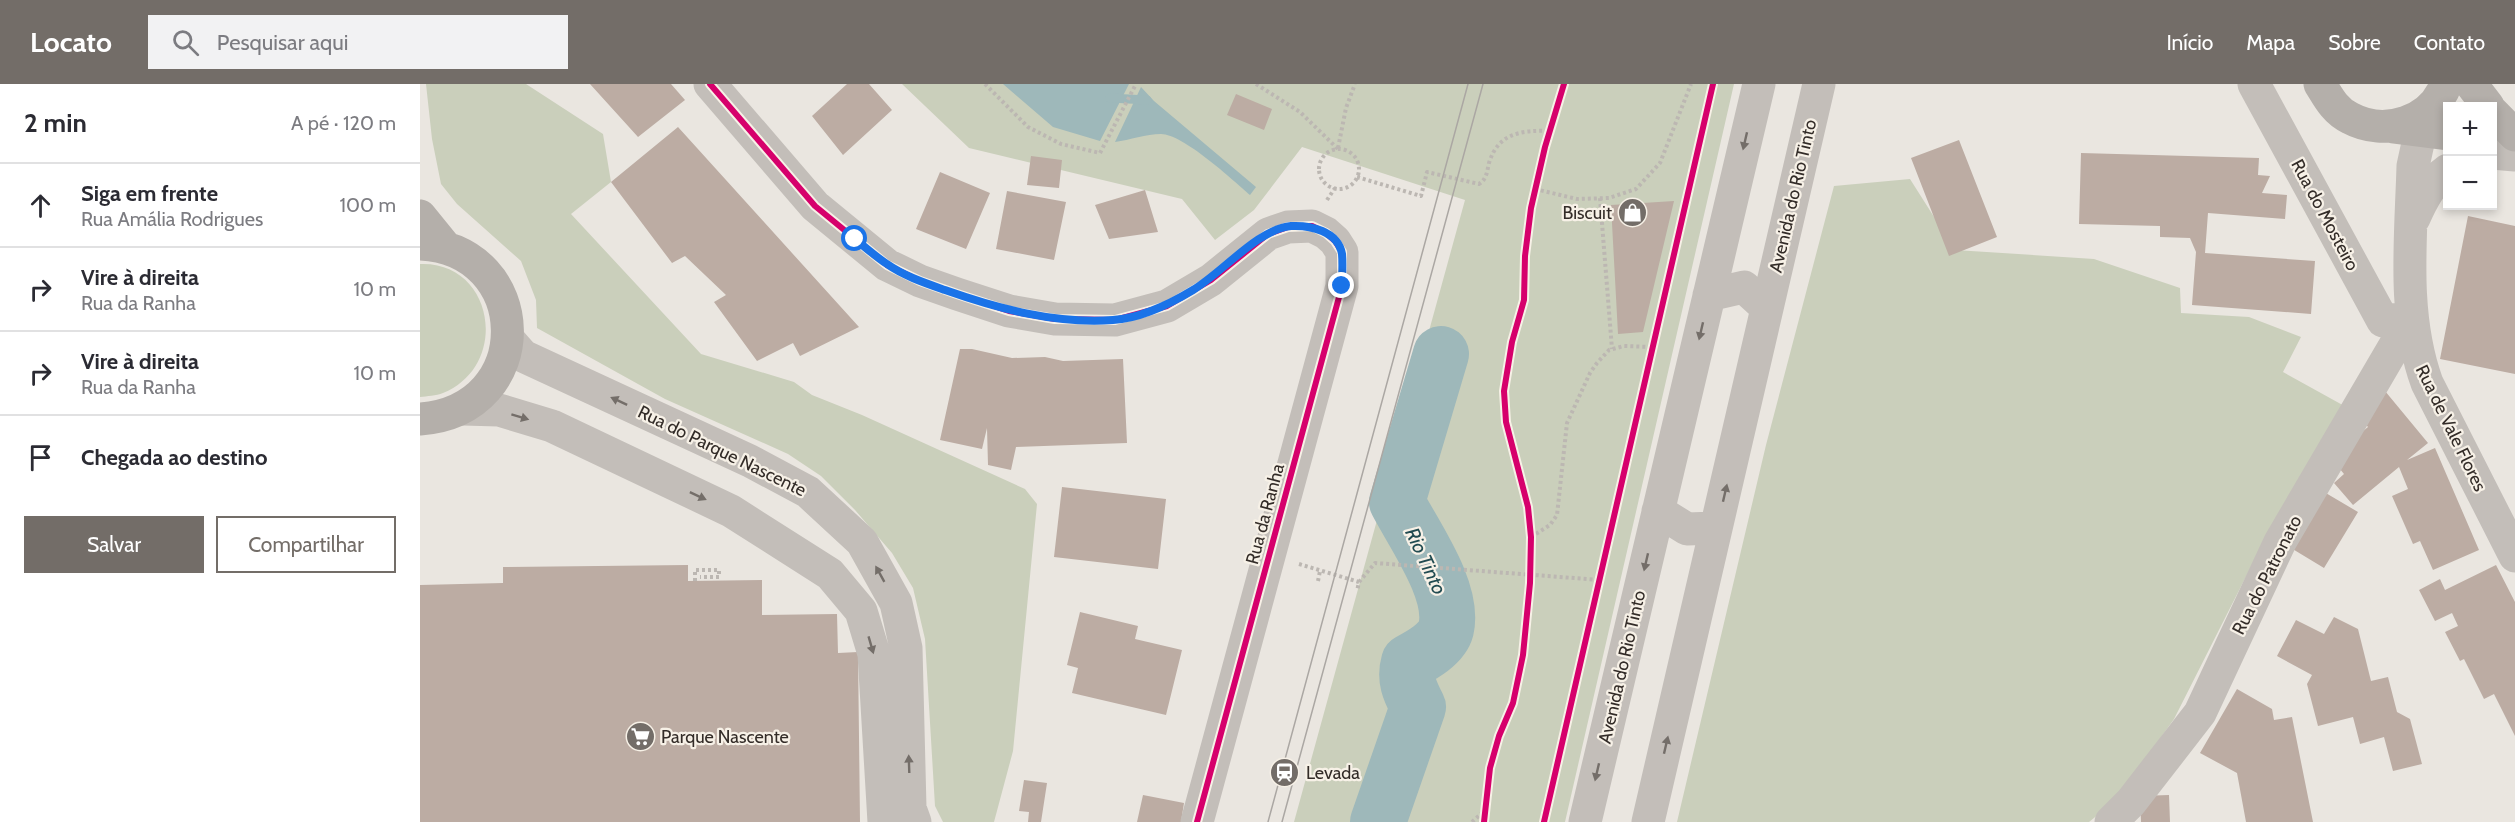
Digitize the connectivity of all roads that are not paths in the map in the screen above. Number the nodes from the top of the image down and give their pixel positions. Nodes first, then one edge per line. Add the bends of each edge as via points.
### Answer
1 (710, 84) edge
2 (1759, 84) edge
3 (1819, 84) edge
4 (2254, 84) edge
5 (2320, 84) edge
6 (2471, 84) edge
7 (2485, 102) edge
8 (2497, 115) edge
9 (2418, 118) edge
10 (2515, 135) edge
11 (2497, 144) edge
12 (2515, 149) edge
13 (2497, 153) edge
14 (2515, 155) edge
15 (2443, 174) edge
16 (420, 216) edge
17 (2412, 222) junction
18 (433, 246) edge
19 (1709, 295) junction
20 (1767, 308) junction
21 (2411, 318) junction
22 (508, 339) junction
23 (463, 409) junction
24 (420, 419) edge
25 (1658, 511) junction
26 (1716, 528) junction
27 (2515, 556) edge
28 (884, 822) edge
29 (915, 822) edge
30 (1197, 822) edge
31 (1585, 822) edge
32 (1648, 822) edge
33 (2111, 822) edge

1 - 30 street, Rua da Ranha via 815,206 887,265 920,281 1009,311 1055,319 1115,320 1167,306 1210,280 1268,234 1288,226 1312,226 1335,241 1342,252 1342,286
2 -> 19 street, Avenida do Rio Tinto
3 - 20 street, Avenida do Rio Tinto
4 - 21 street, Rua do Mosteiro via 2383,321
5 - 9 main road via 2332,104 2349,118
6 - 7 main road
8 - 10 main road
9 - 17 street, Rua de Vale Flores
9 - 17 street, Rua de Vale Flores via 2383,134 2394,147 2402,169
11 - 12 main road
13 - 14 street
15 - 17 street, Rua de Vale Flores via 2422,198
16 - 18 main road
17 - 21 street, Rua de Vale Flores
18 - 22 main road via 469,259 488,276 501,297
19 - 20 street via 1744,287
19 -> 25 street, Avenida do Rio Tinto
26 -> 20 street, Avenida do Rio Tinto
21 - 27 street, Rua de Vale Flores via 2417,357 2427,383
21 - 33 street, Rua do Patronato via 2280,542 2200,713
22 - 23 main road via 494,380
29 -> 22 street, Rua do Parque Nascente via 910,808 906,648 896,603 862,542 808,492 523,356
23 - 24 main road via 439,418
23 -> 28 street via 499,410 552,426 731,511 830,574 861,611 874,654
25 - 26 street via 1687,530
25 -> 31 street, Avenida do Rio Tinto
32 -> 26 street, Avenida do Rio Tinto

